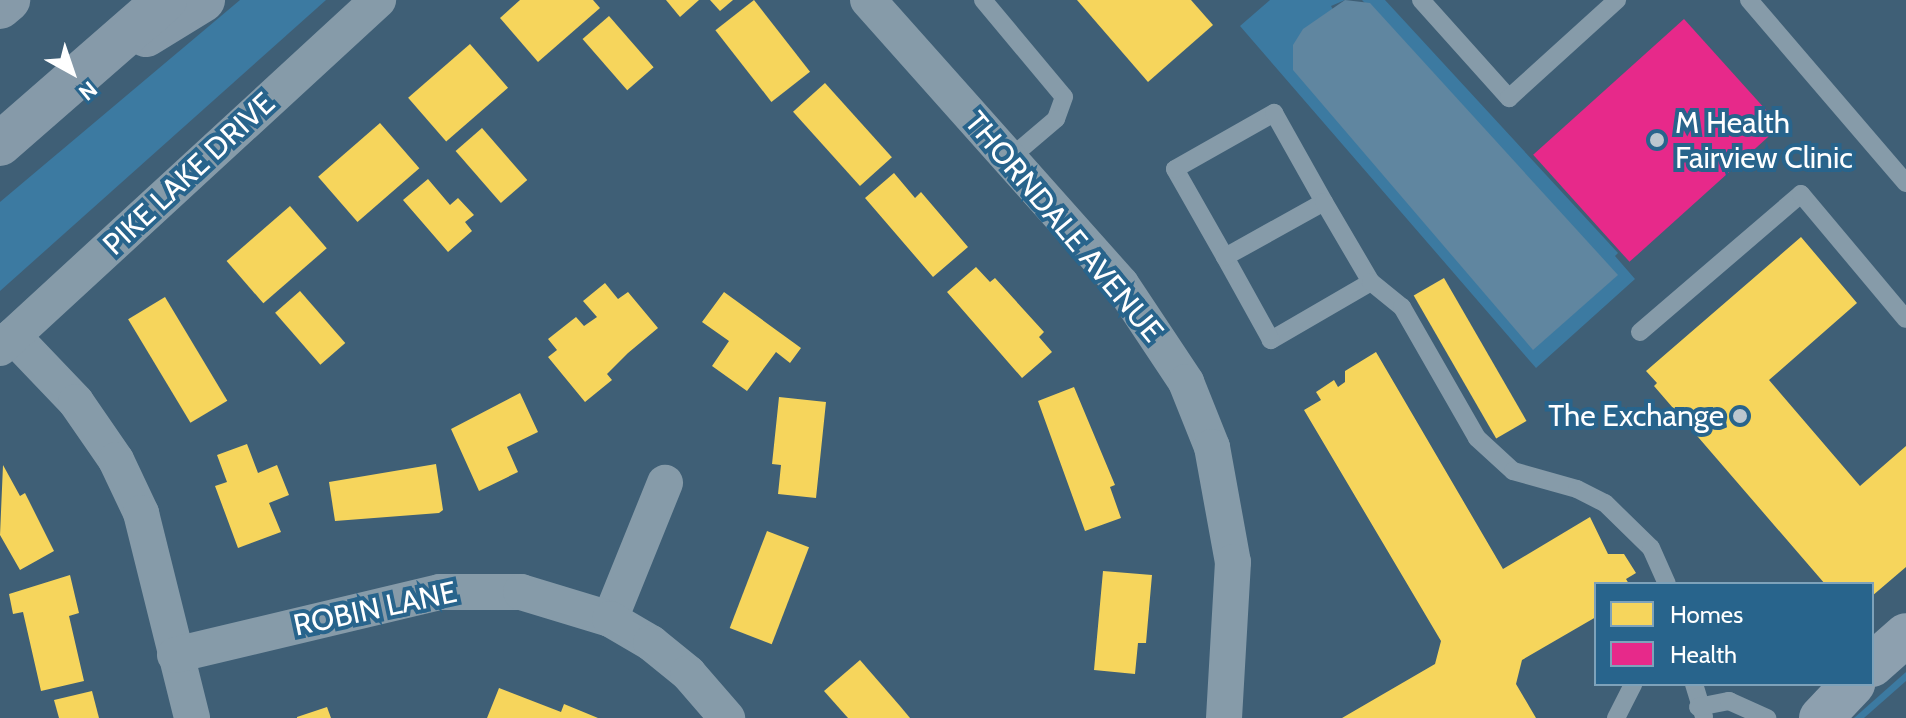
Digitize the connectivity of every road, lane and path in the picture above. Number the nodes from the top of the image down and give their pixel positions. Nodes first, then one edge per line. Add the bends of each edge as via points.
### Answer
1 (8, 0) edge
2 (165, 0) edge
3 (203, 0) edge
4 (378, 0) edge
5 (868, 0) edge
6 (983, 0) edge
7 (1421, 0) edge
8 (1617, 0) edge
9 (1749, 0) edge
10 (0, 7) edge
11 (72, 81) junction
12 (0, 144) edge
13 (1009, 159) junction
14 (1906, 183) edge
15 (1324, 202) junction
16 (1225, 257) junction
17 (1371, 282) junction
18 (1906, 319) edge
19 (1640, 332) dead end
20 (7, 342) edge
21 (665, 483) dead end
22 (1666, 582) edge
23 (610, 619) junction
24 (1906, 635) edge
25 (175, 655) junction
26 (1874, 663) edge
27 (1632, 686) edge
28 (1695, 686) edge
29 (1851, 686) edge
30 (1702, 712) edge
31 (192, 718) edge
32 (727, 718) edge
33 (1224, 718) edge
34 (1616, 718) edge
35 (1767, 718) edge
36 (1821, 718) edge

1 - 10 highway
2 - 11 highway
3 - 11 highway
4 - 20 street, PIKE LAKE DRIVE
5 - 13 street, THORNDALE AVENUE
6 - 13 lane via 1064,97 1056,119
7 - 8 lane via 1509,98
9 - 14 lane
11 - 12 highway
13 - 33 street, THORNDALE AVENUE via 1157,331 1186,382 1212,447 1233,562
15 - 16 lane
15 - 16 lane via 1274,113 1175,169
15 - 17 lane
16 - 17 lane via 1271,340
17 - 22 lane via 1402,307 1477,438 1513,471 1577,489 1605,503 1651,548
18 - 19 lane via 1801,194
20 - 25 street via 76,402 116,460 154,555
21 - 23 street
23 - 25 street, ROBIN LANE via 521,592 440,592
23 - 32 street, ROBIN LANE via 688,673
24 - 26 street
25 - 31 street
27 - 34 lane
28 - 30 lane
29 - 36 street
30 - 35 lane via 1729,701

